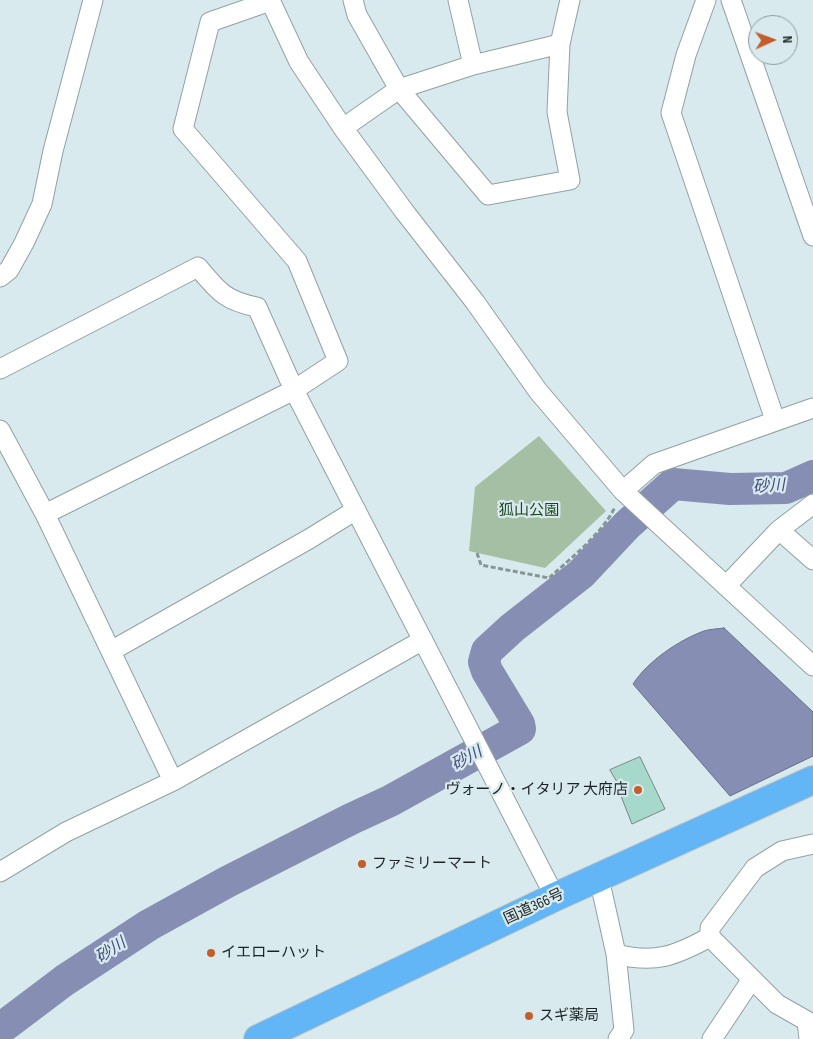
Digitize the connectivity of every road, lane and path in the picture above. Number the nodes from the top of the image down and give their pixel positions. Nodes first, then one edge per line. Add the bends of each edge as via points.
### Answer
1 (93, 0) edge
2 (270, 0) edge
3 (353, 0) edge
4 (458, 0) edge
5 (570, 0) edge
6 (706, 0) edge
7 (731, 0) edge
8 (560, 44) junction
9 (473, 65) junction
10 (399, 89) junction
11 (343, 128) junction
12 (813, 236) edge
13 (0, 277) edge
14 (0, 369) edge
15 (294, 390) junction
16 (813, 408) edge
17 (775, 420) junction
18 (0, 430) edge
19 (628, 494) junction
20 (813, 504) edge
21 (356, 510) junction
22 (45, 514) junction
23 (780, 530) junction
24 (478, 552) dead end
25 (813, 560) edge
26 (726, 586) junction
27 (422, 640) junction
28 (111, 651) junction
29 (813, 666) edge
30 (173, 780) junction
31 (813, 780) edge
32 (813, 844) edge
33 (0, 872) edge
34 (599, 878) junction
35 (555, 897) junction
36 (710, 937) junction
37 (616, 954) junction
38 (752, 979) junction
39 (810, 1027) edge
40 (258, 1039) edge
41 (618, 1039) edge
42 (712, 1039) edge

1 - 13 street via 42,204 24,243
2 - 11 street via 299,62
2 - 15 street via 210,22 183,129 297,261 338,361
3 - 10 street via 357,15
4 - 9 street
5 - 8 street
6 - 17 street via 671,112
7 - 12 street
8 - 9 street
8 - 10 street via 556,112 570,180 488,195
9 - 10 street
10 - 11 street
11 - 19 street via 538,391
14 - 15 street via 198,267 220,293 240,304 257,307
15 - 21 street
15 - 22 street
16 - 17 street
17 - 19 street via 654,464
18 - 22 street
19 - 24 path via 580,550 549,578 481,565
19 - 26 street
20 - 23 street
21 - 27 street
21 - 28 street
22 - 28 street
23 - 25 street
23 - 26 street
26 - 29 street
27 - 30 street
27 - 35 street
28 - 30 street
30 - 33 street via 66,832
31 - 34 highway, 国道366号
32 - 36 street via 782,852 755,868 710,928
34 - 35 highway, 国道366号
34 - 37 street
35 - 40 highway, 国道366号
36 - 37 street via 654,960
36 - 38 street
37 - 41 street via 624,1030
38 - 39 street via 777,1004
38 - 42 street

